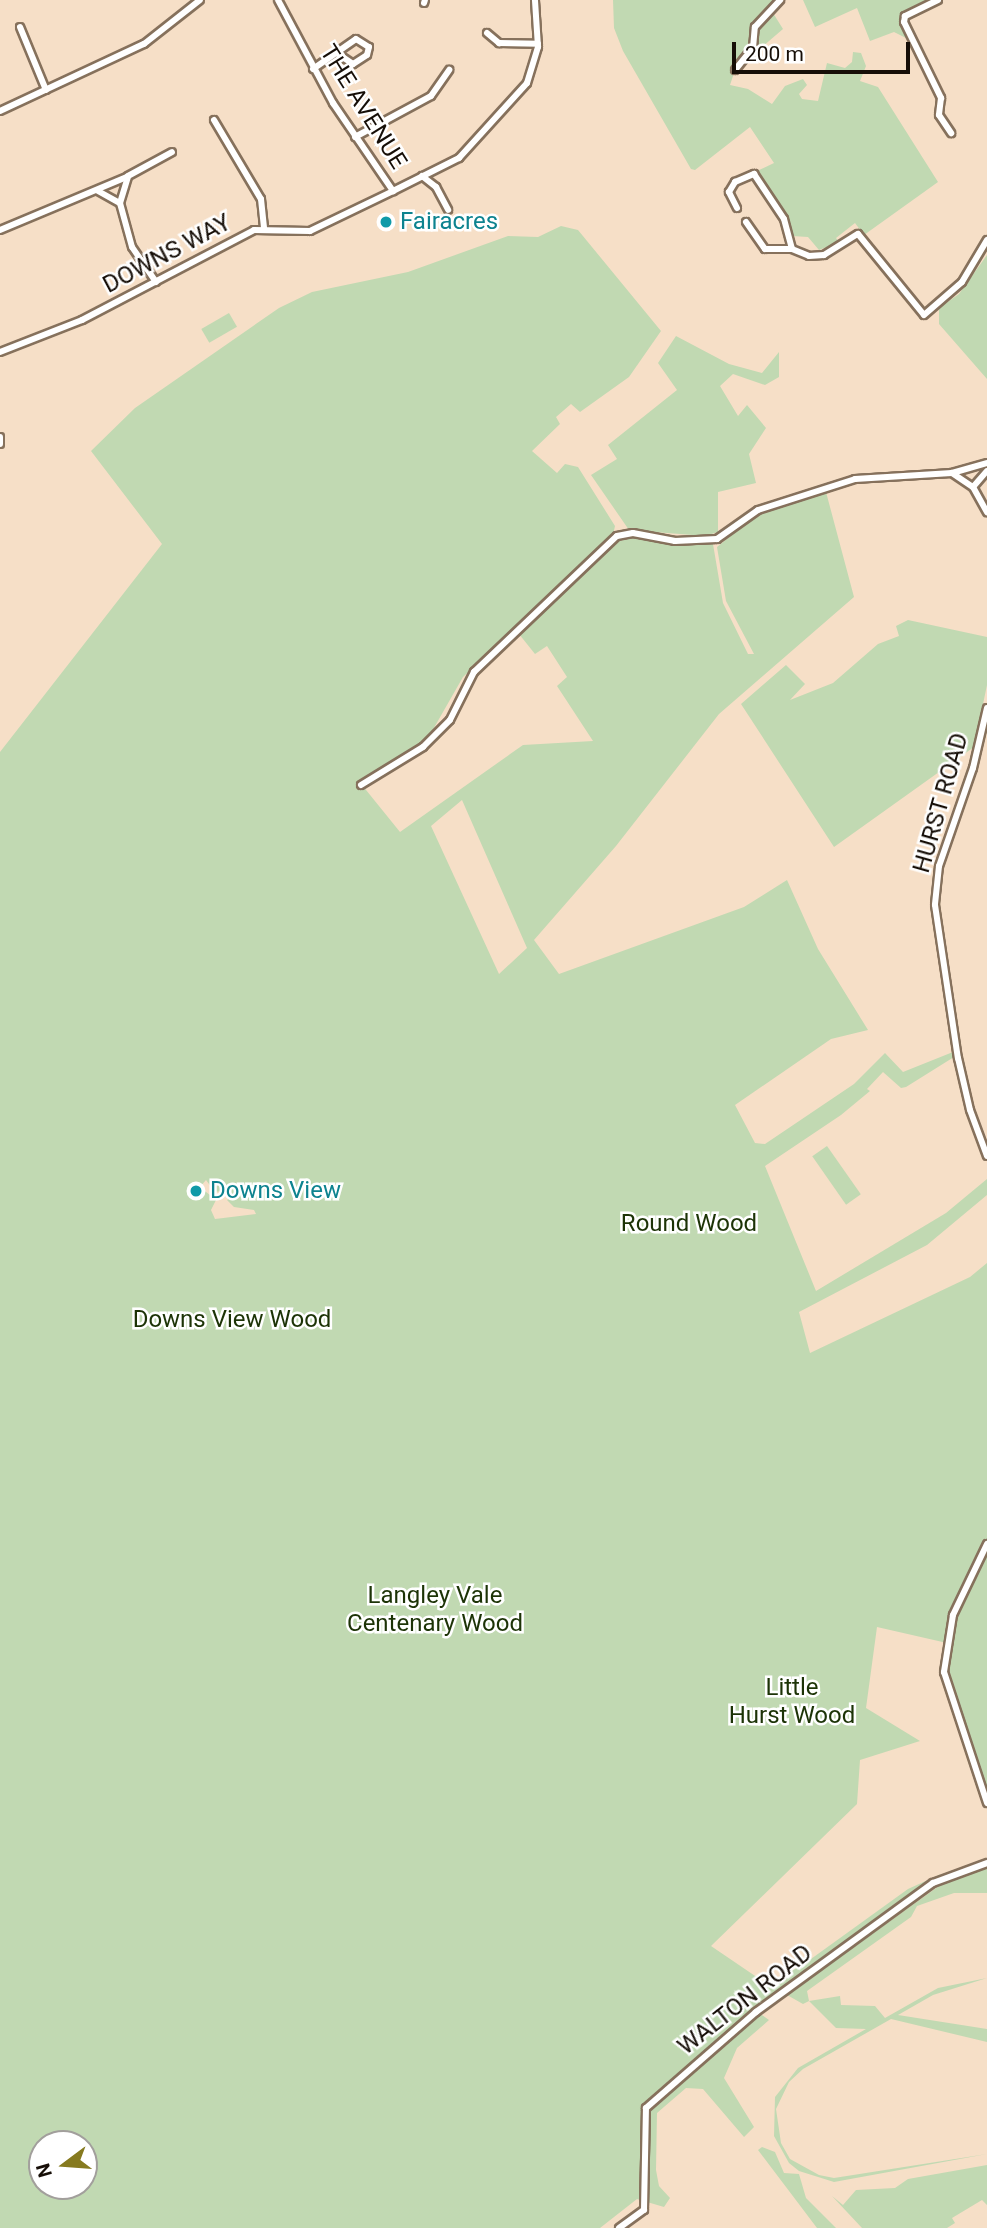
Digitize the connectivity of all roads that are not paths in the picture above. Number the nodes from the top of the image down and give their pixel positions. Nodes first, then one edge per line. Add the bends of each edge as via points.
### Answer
1 (200, 0) edge
2 (278, 0) edge
3 (535, 0) edge
4 (780, 0) edge
5 (938, 0) edge
6 (20, 27) dead end
7 (487, 33) dead end
8 (538, 44) junction
9 (338, 54) junction
10 (313, 69) junction
11 (449, 70) dead end
12 (735, 70) dead end
13 (46, 90) junction
14 (0, 111) edge
15 (214, 120) dead end
16 (951, 133) dead end
17 (355, 137) junction
18 (172, 152) dead end
19 (128, 176) junction
20 (422, 176) junction
21 (97, 191) junction
22 (393, 191) junction
23 (120, 203) junction
24 (737, 208) dead end
25 (448, 210) dead end
26 (746, 222) dead end
27 (0, 229) edge
28 (264, 229) junction
29 (987, 240) edge
30 (792, 249) junction
31 (156, 282) junction
32 (0, 352) edge
33 (0, 438) edge
34 (0, 444) edge
35 (987, 463) edge
36 (966, 470) junction
37 (987, 471) edge
38 (952, 473) junction
39 (977, 480) junction
40 (973, 487) junction
41 (987, 512) edge
42 (987, 708) edge
43 (361, 785) dead end
44 (987, 1156) edge
45 (987, 1544) edge
46 (987, 1803) edge
47 (987, 1863) edge
48 (619, 2228) edge

1 - 13 street via 144,44
2 - 10 street, THE AVENUE
3 - 8 street, THE AVENUE
4 - 12 street via 755,27 753,48
5 - 16 street via 905,16 904,22 940,93 939,116
6 - 13 street
7 - 8 street via 499,43
8 - 20 street, THE AVENUE via 527,83 459,158
9 - 9 street via 356,39 369,47 367,55 353,64
9 - 10 street
10 - 17 street, THE AVENUE
11 - 17 street via 431,96
13 - 14 street
15 - 28 street via 261,199
17 - 22 street, THE AVENUE
18 - 19 street
19 - 21 street
19 - 23 street
20 - 22 street, THE AVENUE
20 - 25 street via 436,187
21 - 23 street
21 - 27 street
22 - 28 street, DOWNS WAY via 310,231
23 - 31 street via 132,247
24 - 30 street via 729,192 735,182 754,174 784,219
26 - 30 street via 765,248
28 - 31 street, DOWNS WAY via 254,230
29 - 30 street via 958,288 924,315 859,235 824,255 809,256
31 - 32 street, DOWNS WAY via 82,320
33 - 34 street
35 - 36 street
36 - 38 street
36 - 39 street
37 - 39 street
38 - 40 street
38 - 43 street via 855,479 758,510 717,539 617,536 474,671 450,720 423,747
39 - 40 street
40 - 41 street
42 - 44 street, HURST ROAD via 973,768 939,866 935,905 958,1058
45 - 46 street via 953,1615 943,1672
47 - 48 street, WALTON ROAD via 933,1883 756,2012 646,2108 644,2210

